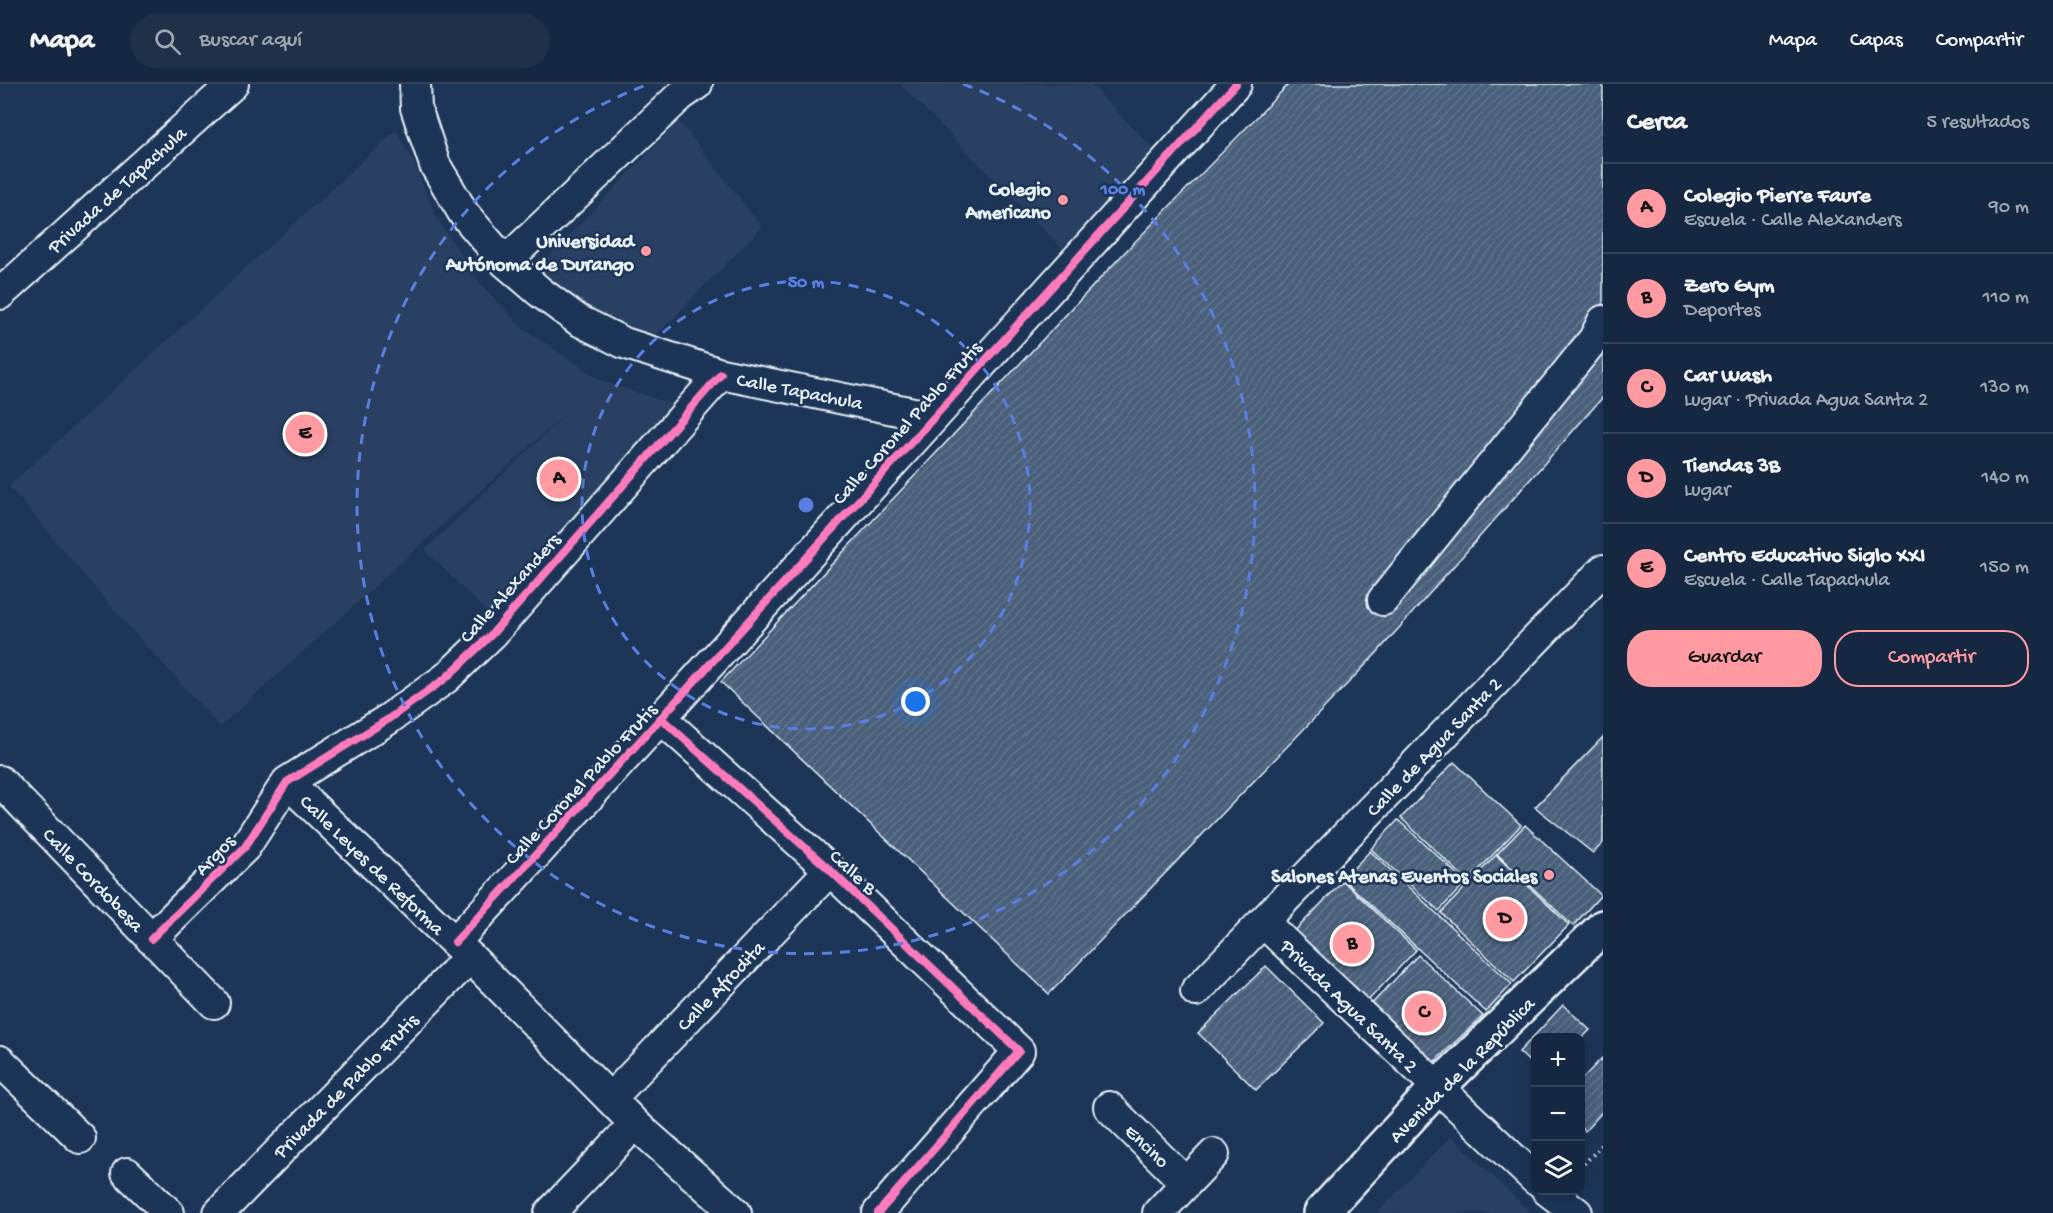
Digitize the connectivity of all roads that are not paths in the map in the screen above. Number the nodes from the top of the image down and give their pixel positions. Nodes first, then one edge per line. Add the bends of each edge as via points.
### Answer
1 (233, 84) edge
2 (415, 84) edge
3 (697, 84) edge
4 (1236, 84) edge
5 (505, 262) junction
6 (0, 294) edge
7 (1603, 321) edge
8 (721, 374) junction
9 (933, 417) junction
10 (1603, 570) edge
11 (1383, 600) dead end
12 (662, 719) junction
13 (0, 781) edge
14 (287, 783) junction
15 (830, 870) junction
16 (1263, 922) junction
17 (1600, 935) edge
18 (151, 939) junction
19 (463, 950) junction
20 (1196, 991) dead end
21 (214, 1003) dead end
22 (0, 1060) edge
23 (1437, 1089) junction
24 (610, 1099) junction
25 (1109, 1107) dead end
26 (635, 1124) junction
27 (80, 1138) dead end
28 (1214, 1154) dead end
29 (127, 1173) dead end
30 (1531, 1174) edge
31 (1186, 1183) junction
32 (1552, 1195) edge
33 (169, 1213) edge
34 (219, 1213) edge
35 (550, 1213) edge
36 (736, 1213) edge
37 (878, 1213) edge
38 (1158, 1213) edge
39 (1321, 1213) edge
40 (1577, 1213) edge

1 - 6 street, Privada de Tapachula
2 - 5 street, Calle Tapachula via 416,108 435,165 464,214
3 - 5 street
4 - 9 street, Calle Coronel Pablo Frutis
5 - 8 street, Calle Tapachula via 578,320 624,343
7 - 11 street via 1594,339
8 - 9 street, Calle Tapachula
8 - 14 street, Calle Alexanders via 492,634 446,678
9 - 12 street, Calle Coronel Pablo Frutis
10 - 16 street, Calle de Agua Santa 2
12 - 15 street, Calle B
12 - 19 street, Calle Coronel Pablo Frutis
13 - 18 street, Calle Cordobesa
14 - 18 street, Argos via 245,848
14 - 19 street, Calle Leyes de Reforma
15 - 24 street, Calle Afrodita
15 - 37 street, Calle B via 1019,1051
16 - 20 street, Calle de Agua Santa 2
16 - 23 street, Privada Agua Santa 2
17 - 23 main road, Avenida de la República
18 - 21 street, Calle Cordobesa
19 - 24 street, Calle Leyes de Reforma
19 - 34 street, Privada de Pablo Frutis
22 - 27 street
23 - 30 street, Privada Agua Santa 2
23 - 39 main road, Avenida de la República
24 - 26 street, Calle Leyes de Reforma
25 - 31 street, Encino
26 - 35 street
26 - 36 street, Calle Leyes de Reforma
28 - 31 street
29 - 33 street
31 - 38 street
32 - 40 street

